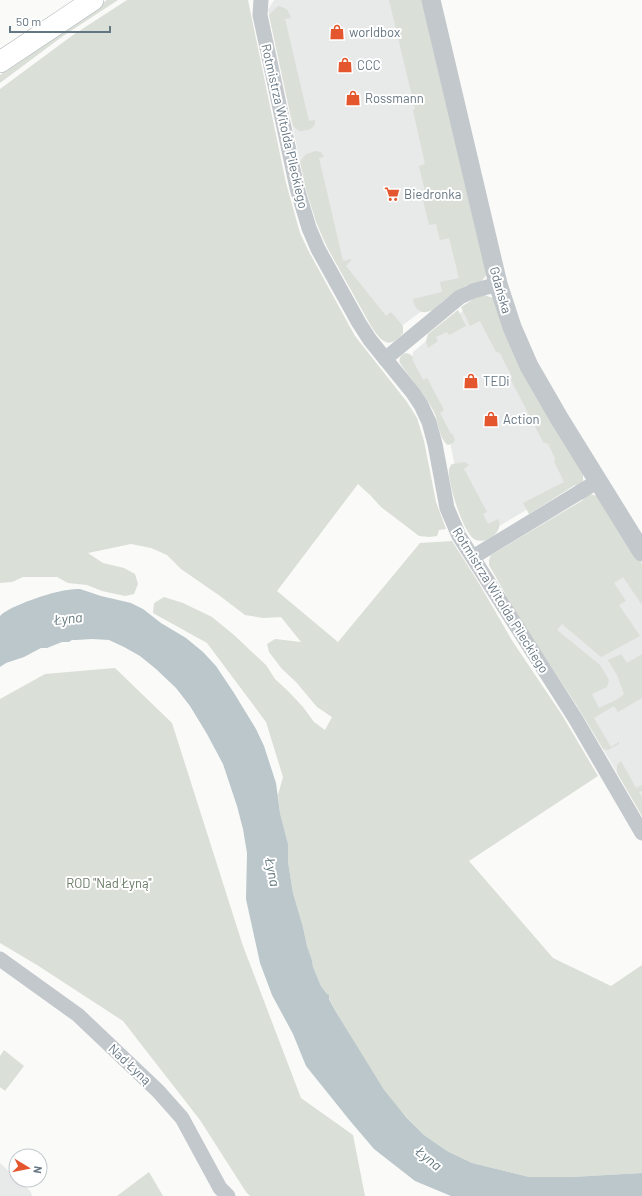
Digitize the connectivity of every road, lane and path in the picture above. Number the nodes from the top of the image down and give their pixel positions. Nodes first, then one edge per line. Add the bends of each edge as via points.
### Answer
1 (93, 0) edge
2 (261, 0) edge
3 (431, 0) edge
4 (0, 62) edge
5 (498, 284) junction
6 (385, 359) junction
7 (598, 482) junction
8 (642, 552) edge
9 (474, 557) junction
10 (642, 833) edge
11 (0, 959) edge
12 (228, 1196) edge

1 - 4 main road
2 - 6 street, Rotmistrza Witolda Pileckiego via 260,15 306,220 318,249 346,300 370,340
3 - 5 street, Gdańska
5 - 6 street via 460,297
5 - 7 street, Gdańska via 512,327 529,366
6 - 9 street, Rotmistrza Witolda Pileckiego via 421,405 429,422 448,508 460,536
7 - 8 street, Gdańska
7 - 9 street
9 - 10 street, Rotmistrza Witolda Pileckiego
11 - 12 street, Nad Łyną via 78,1015 158,1091 182,1118 220,1188

